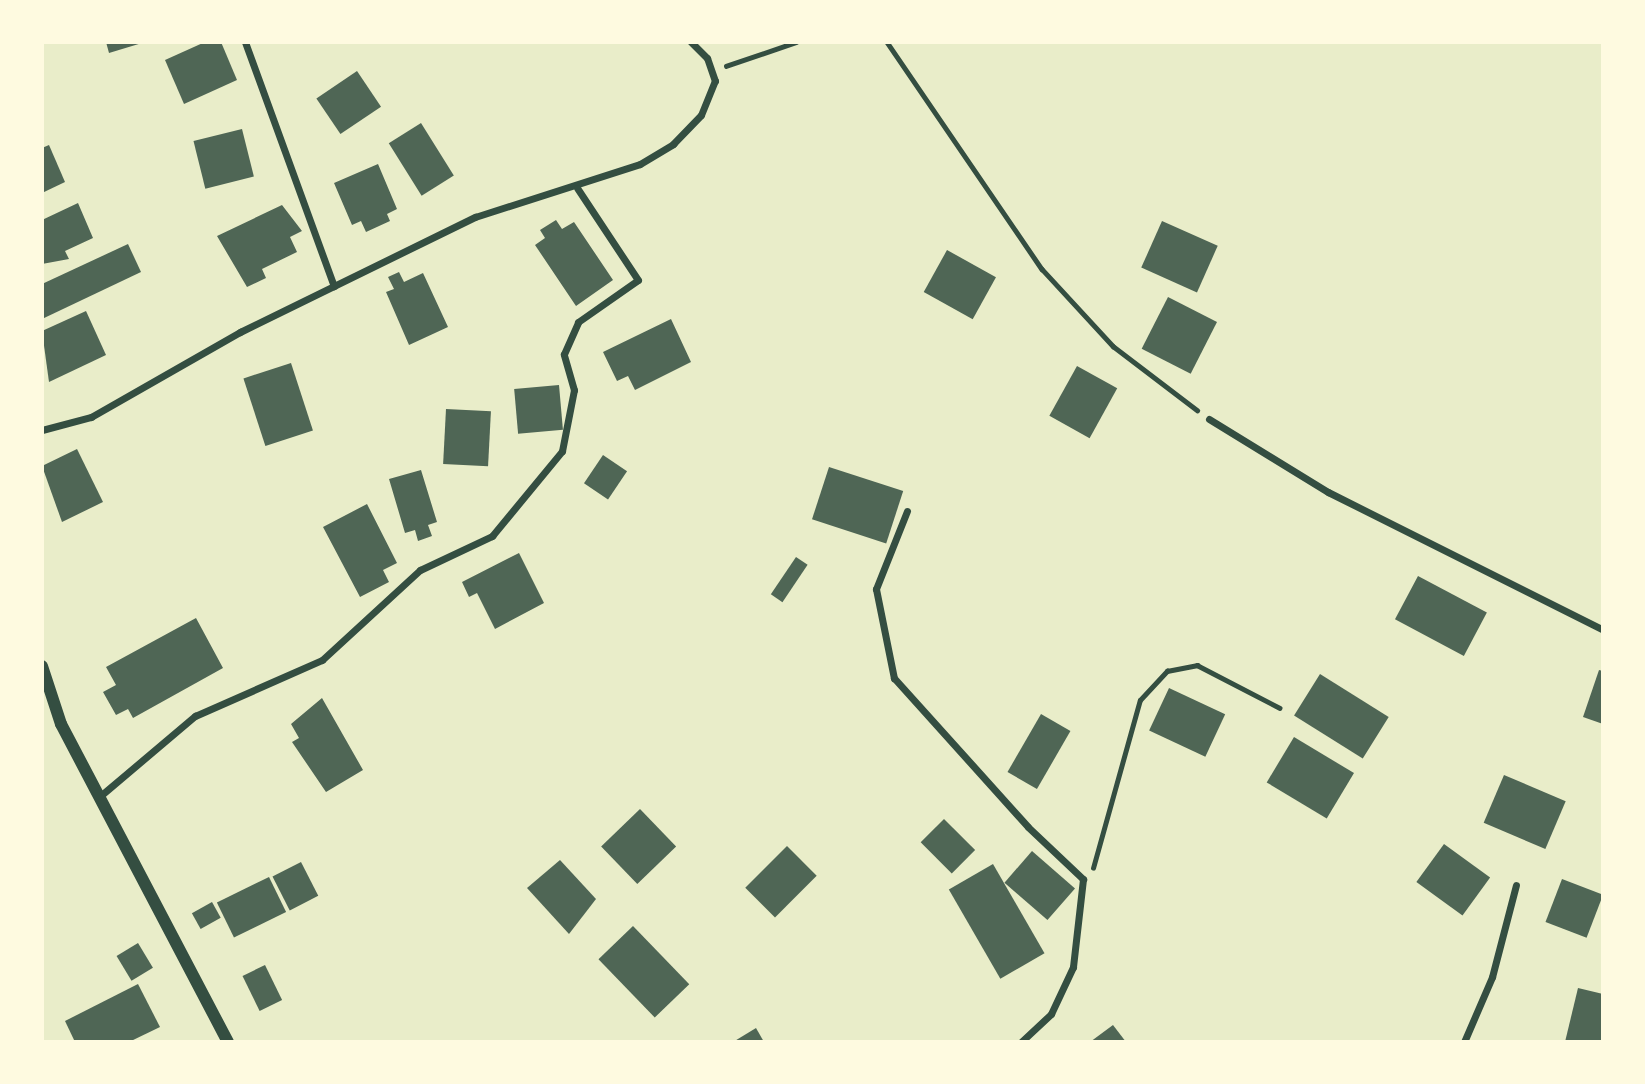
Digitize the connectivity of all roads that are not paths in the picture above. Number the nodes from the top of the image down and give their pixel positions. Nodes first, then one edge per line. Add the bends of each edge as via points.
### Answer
1 (245, 42) edge
2 (691, 42) edge
3 (577, 188) junction
4 (334, 286) junction
5 (1209, 419) road end
6 (42, 430) edge
7 (906, 511) dead end
8 (1603, 630) edge
9 (42, 666) edge
10 (98, 798) junction
11 (1516, 885) dead end
12 (228, 1042) edge
13 (1021, 1042) edge
14 (1464, 1042) edge

1 - 4 street
2 - 3 street via 715,81 701,115 673,144
3 - 4 street via 475,217
3 - 10 street via 638,280 578,321 564,354 574,390 562,451 492,536 420,570 322,660 195,716
4 - 6 street via 91,417
5 - 8 street via 1328,492
7 - 13 street via 876,589 894,678 1083,879 1084,902 1073,968 1051,1014
9 - 10 street via 61,724
10 - 12 street
11 - 14 street via 1492,977

